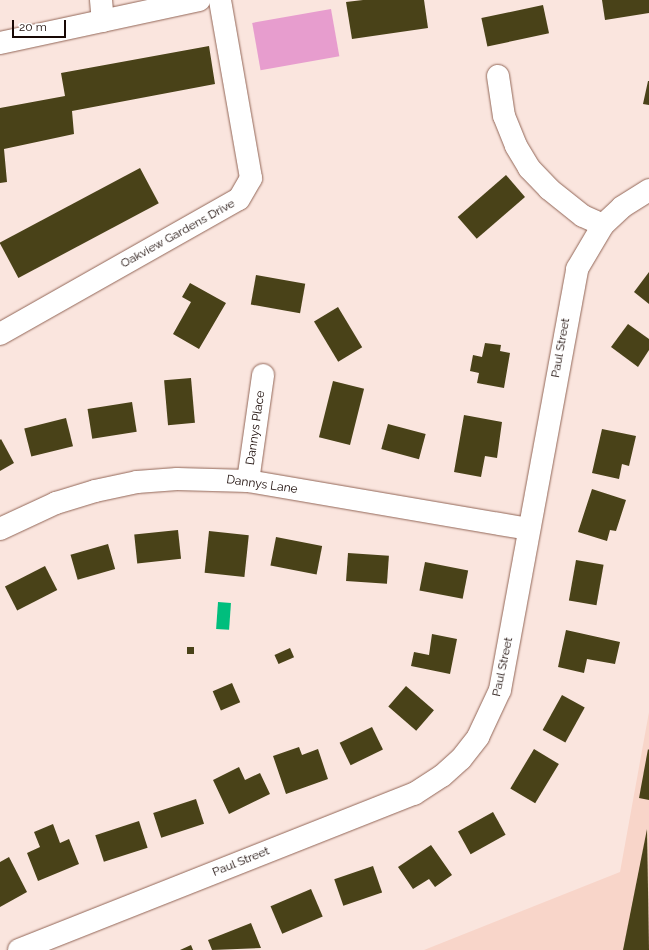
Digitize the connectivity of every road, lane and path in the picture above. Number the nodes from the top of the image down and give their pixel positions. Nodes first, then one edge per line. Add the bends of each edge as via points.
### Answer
1 (199, 0) edge
2 (220, 0) edge
3 (102, 10) edge
4 (0, 43) edge
5 (498, 76) dead end
6 (649, 190) edge
7 (603, 225) junction
8 (0, 334) edge
9 (263, 375) dead end
10 (248, 481) junction
11 (0, 529) edge
12 (528, 530) junction
13 (19, 950) edge

1 - 3 street
2 - 8 street, Oakview Gardens Drive via 252,178 239,199
3 - 4 street
5 - 7 street via 504,116 516,146 529,168 549,189 583,216
6 - 7 street, Paul Street via 622,207
7 - 12 street, Paul Street via 589,246 573,283
9 - 10 street, Dannys Place
10 - 11 street, Dannys Lane via 176,479 130,484 56,503
10 - 12 street, Dannys Lane
12 - 13 street, Paul Street via 500,690 478,737 461,759 442,776 414,794

